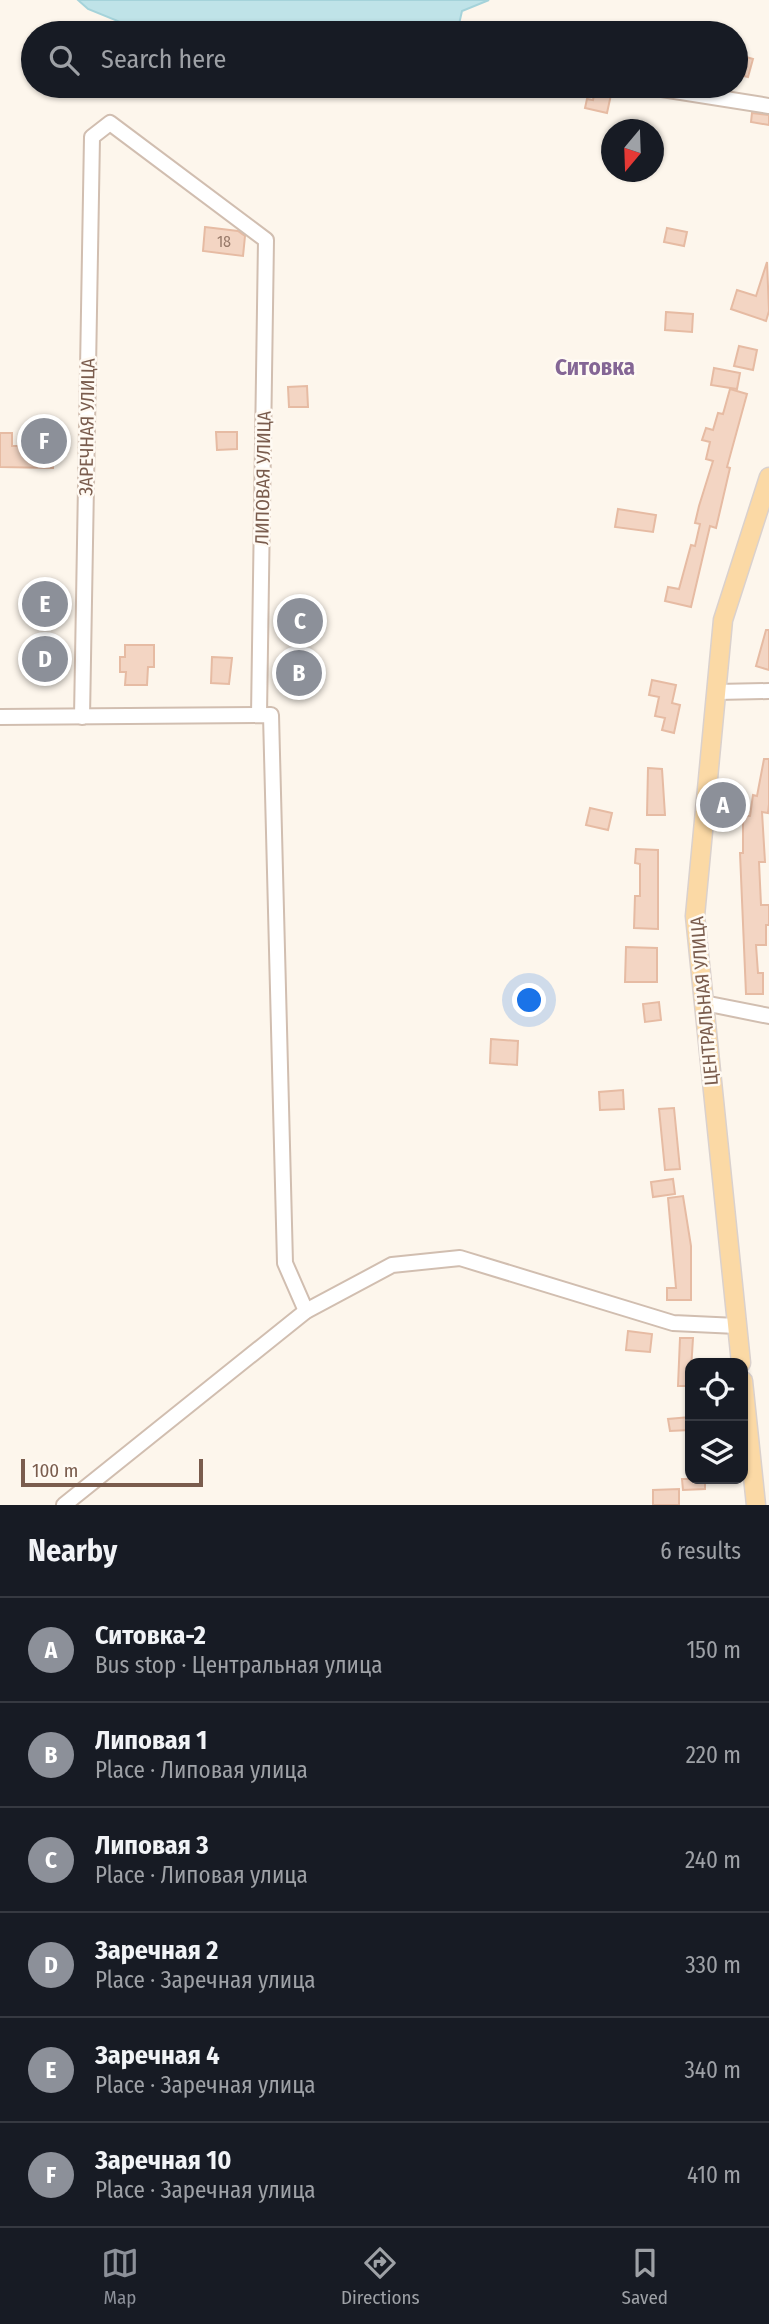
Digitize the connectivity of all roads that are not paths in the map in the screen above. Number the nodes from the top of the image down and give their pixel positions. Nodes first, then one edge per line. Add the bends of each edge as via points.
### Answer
1 (719, 98) edge
2 (769, 106) edge
3 (92, 137) joint
4 (769, 477) edge
5 (769, 691) edge
6 (716, 692) junction
7 (259, 715) junction
8 (0, 717) edge
9 (82, 717) junction
10 (704, 1003) junction
11 (769, 1016) edge
12 (306, 1311) junction
13 (737, 1325) junction
14 (740, 1358) edge
15 (747, 1421) edge
16 (64, 1505) edge
17 (756, 1505) edge

1 - 2 street
3 - 7 street, ЛИПОВАЯ УЛИЦА via 110,123 266,240
3 - 9 street, ЗАРЕЧНАЯ УЛИЦА
4 - 6 main road, ЦЕНТРАЛЬНАЯ УЛИЦА via 723,620
5 - 6 street
6 - 10 main road, ЦЕНТРАЛЬНАЯ УЛИЦА via 695,916
7 - 9 street
7 - 12 street via 271,715 285,1263
8 - 9 street
10 - 11 street
10 - 13 main road, ЦЕНТРАЛЬНАЯ УЛИЦА
12 - 13 street via 392,1265 460,1258 673,1322
12 - 16 street
13 - 14 main road, ЦЕНТРАЛЬНАЯ УЛИЦА
15 - 17 main road

